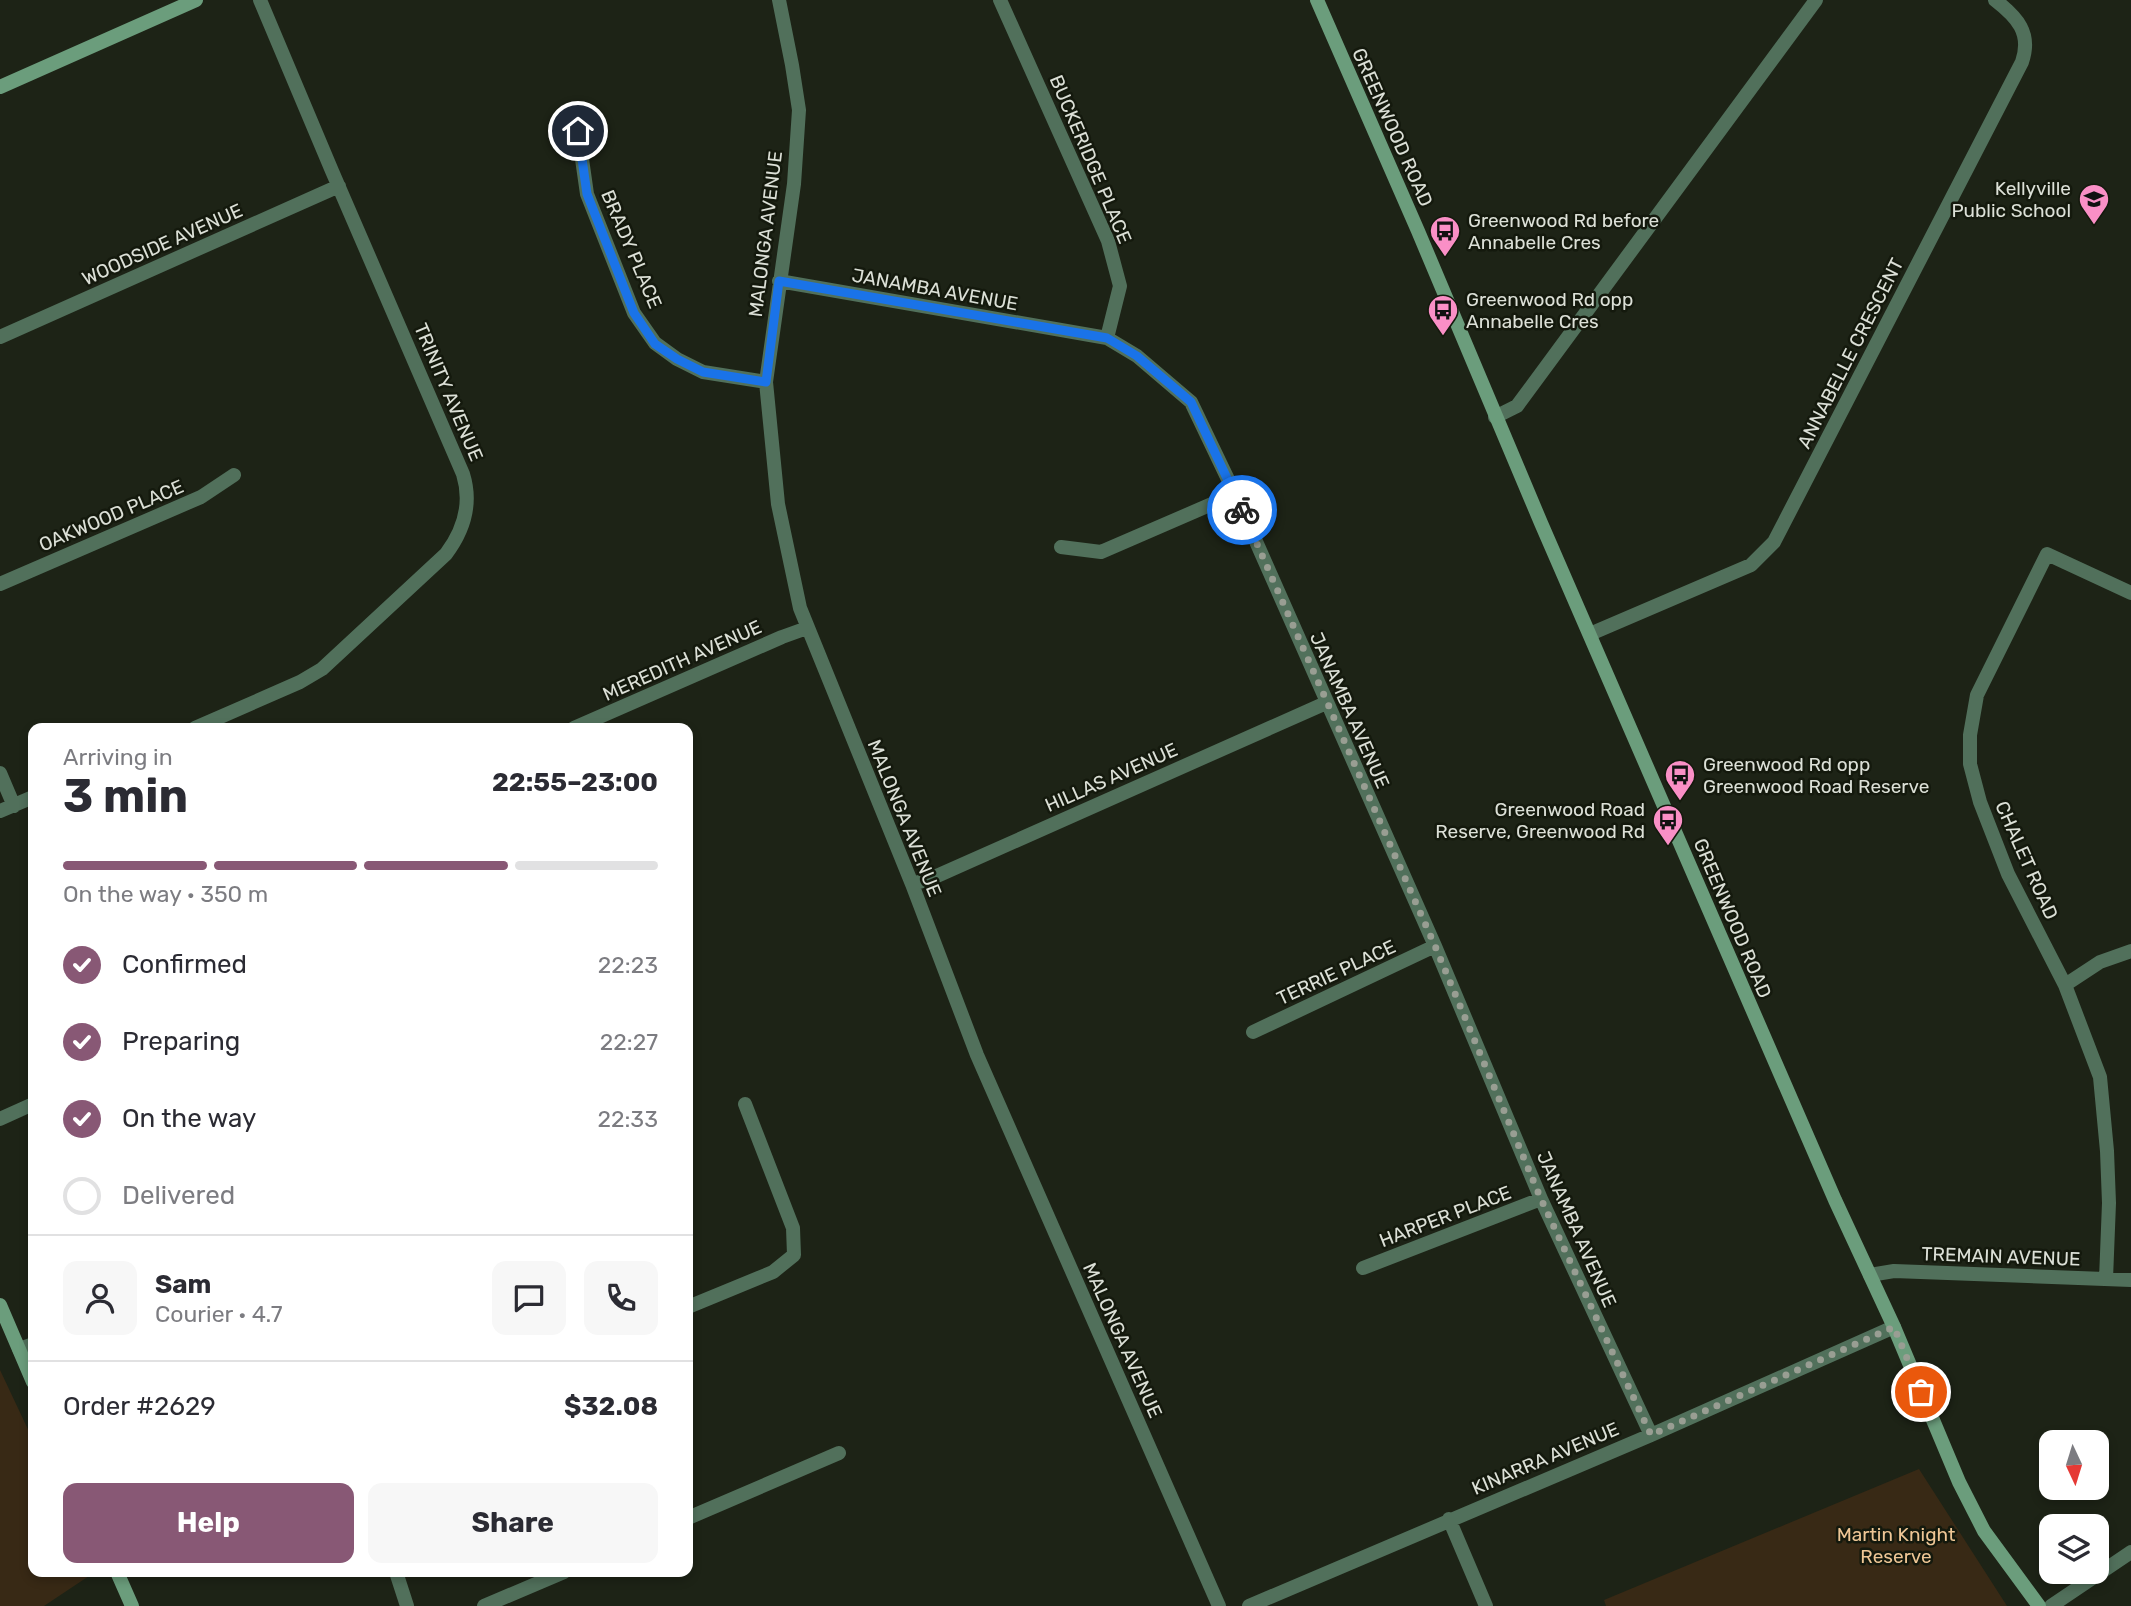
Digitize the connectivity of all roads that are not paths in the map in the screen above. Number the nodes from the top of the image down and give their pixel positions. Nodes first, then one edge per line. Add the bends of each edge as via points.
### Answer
1 (196, 0) edge
2 (260, 0) edge
3 (779, 0) edge
4 (1000, 0) edge
5 (1317, 0) edge
6 (1816, 0) edge
7 (1995, 0) edge
8 (0, 86) edge
9 (578, 131) dead end
10 (340, 186) junction
11 (779, 281) junction
12 (0, 337) edge
13 (1107, 338) junction
14 (766, 382) junction
15 (1495, 416) junction
16 (234, 475) dead end
17 (1235, 494) junction
18 (1061, 547) dead end
19 (0, 584) edge
20 (2131, 593) edge
21 (807, 628) junction
22 (1590, 634) junction
23 (1326, 703) junction
24 (206, 723) edge
25 (586, 723) edge
26 (0, 773) edge
27 (28, 799) edge
28 (7, 808) edge
29 (912, 884) junction
30 (1435, 946) junction
31 (2131, 951) edge
32 (2065, 985) junction
33 (1253, 1032) dead end
34 (745, 1104) dead end
35 (28, 1106) edge
36 (0, 1119) edge
37 (1541, 1199) junction
38 (1363, 1268) dead end
39 (1870, 1275) junction
40 (2106, 1279) junction
41 (2131, 1280) edge
42 (0, 1305) edge
43 (693, 1305) edge
44 (1894, 1327) junction
45 (28, 1346) edge
46 (19, 1349) junction
47 (28, 1370) edge
48 (1651, 1435) junction
49 (839, 1453) dead end
50 (693, 1516) edge
51 (1449, 1519) junction
52 (2131, 1552) edge
53 (119, 1577) edge
54 (398, 1577) edge
55 (552, 1577) edge
56 (132, 1606) edge
57 (407, 1606) edge
58 (484, 1606) edge
59 (1219, 1606) edge
60 (1249, 1606) edge
61 (1486, 1606) edge
62 (2039, 1606) edge
63 (2051, 1606) edge

1 - 8 street
2 - 10 street, TRINITY AVENUE
3 - 11 street, MALONGA AVENUE via 799,110 794,184
4 - 13 street, BUCKERIDGE PLACE via 1108,241 1120,286
5 - 15 street, GREENWOOD ROAD
6 - 15 street via 1517,406
7 - 22 street, ANNABELLE CRESCENT via 2020,25 2026,46 2022,62 1773,542 1751,565
9 - 14 street, BRADY PLACE via 587,194 634,313 655,344 703,372
10 - 12 street, WOODSIDE AVENUE
10 - 24 street, TRINITY AVENUE via 463,474 467,506 463,523 446,554 322,669
11 - 13 street, JANAMBA AVENUE
11 - 14 street, MALONGA AVENUE
13 - 17 street, JANAMBA AVENUE via 1137,356 1191,402
14 - 21 street, MALONGA AVENUE via 778,504
15 - 22 street, GREENWOOD ROAD
16 - 19 street, OAKWOOD PLACE via 201,497
17 - 18 street via 1101,552
17 - 23 street, JANAMBA AVENUE
20 - 32 street, CHALET ROAD via 2048,554 1977,695 1970,735 1970,764 1985,814 2008,874
21 - 25 street, MEREDITH AVENUE
21 - 29 street, MALONGA AVENUE
22 - 39 street, GREENWOOD ROAD
23 - 29 street, HILLAS AVENUE
23 - 30 street, JANAMBA AVENUE
26 - 28 street
27 - 28 street
29 - 59 street, MALONGA AVENUE via 977,1055
30 - 33 street, TERRIE PLACE
30 - 37 street, JANAMBA AVENUE
31 - 32 street via 2100,962
32 - 40 street, CHALET ROAD via 2100,1077 2109,1203
34 - 43 street via 793,1228 794,1255 773,1272
35 - 36 street
37 - 38 street, HARPER PLACE
37 - 48 street, JANAMBA AVENUE
39 - 40 street, TREMAIN AVENUE via 1894,1270
39 - 44 street, GREENWOOD ROAD
40 - 41 street, TREMAIN AVENUE
42 - 46 street
44 - 48 street, KINARRA AVENUE
44 - 62 street, GREENWOOD ROAD via 1968,1502
45 - 46 street
46 - 47 street
48 - 51 street, KINARRA AVENUE
49 - 50 street
51 - 60 street, KINARRA AVENUE
51 - 61 street
52 - 63 street
53 - 56 street
54 - 57 street
55 - 58 street

